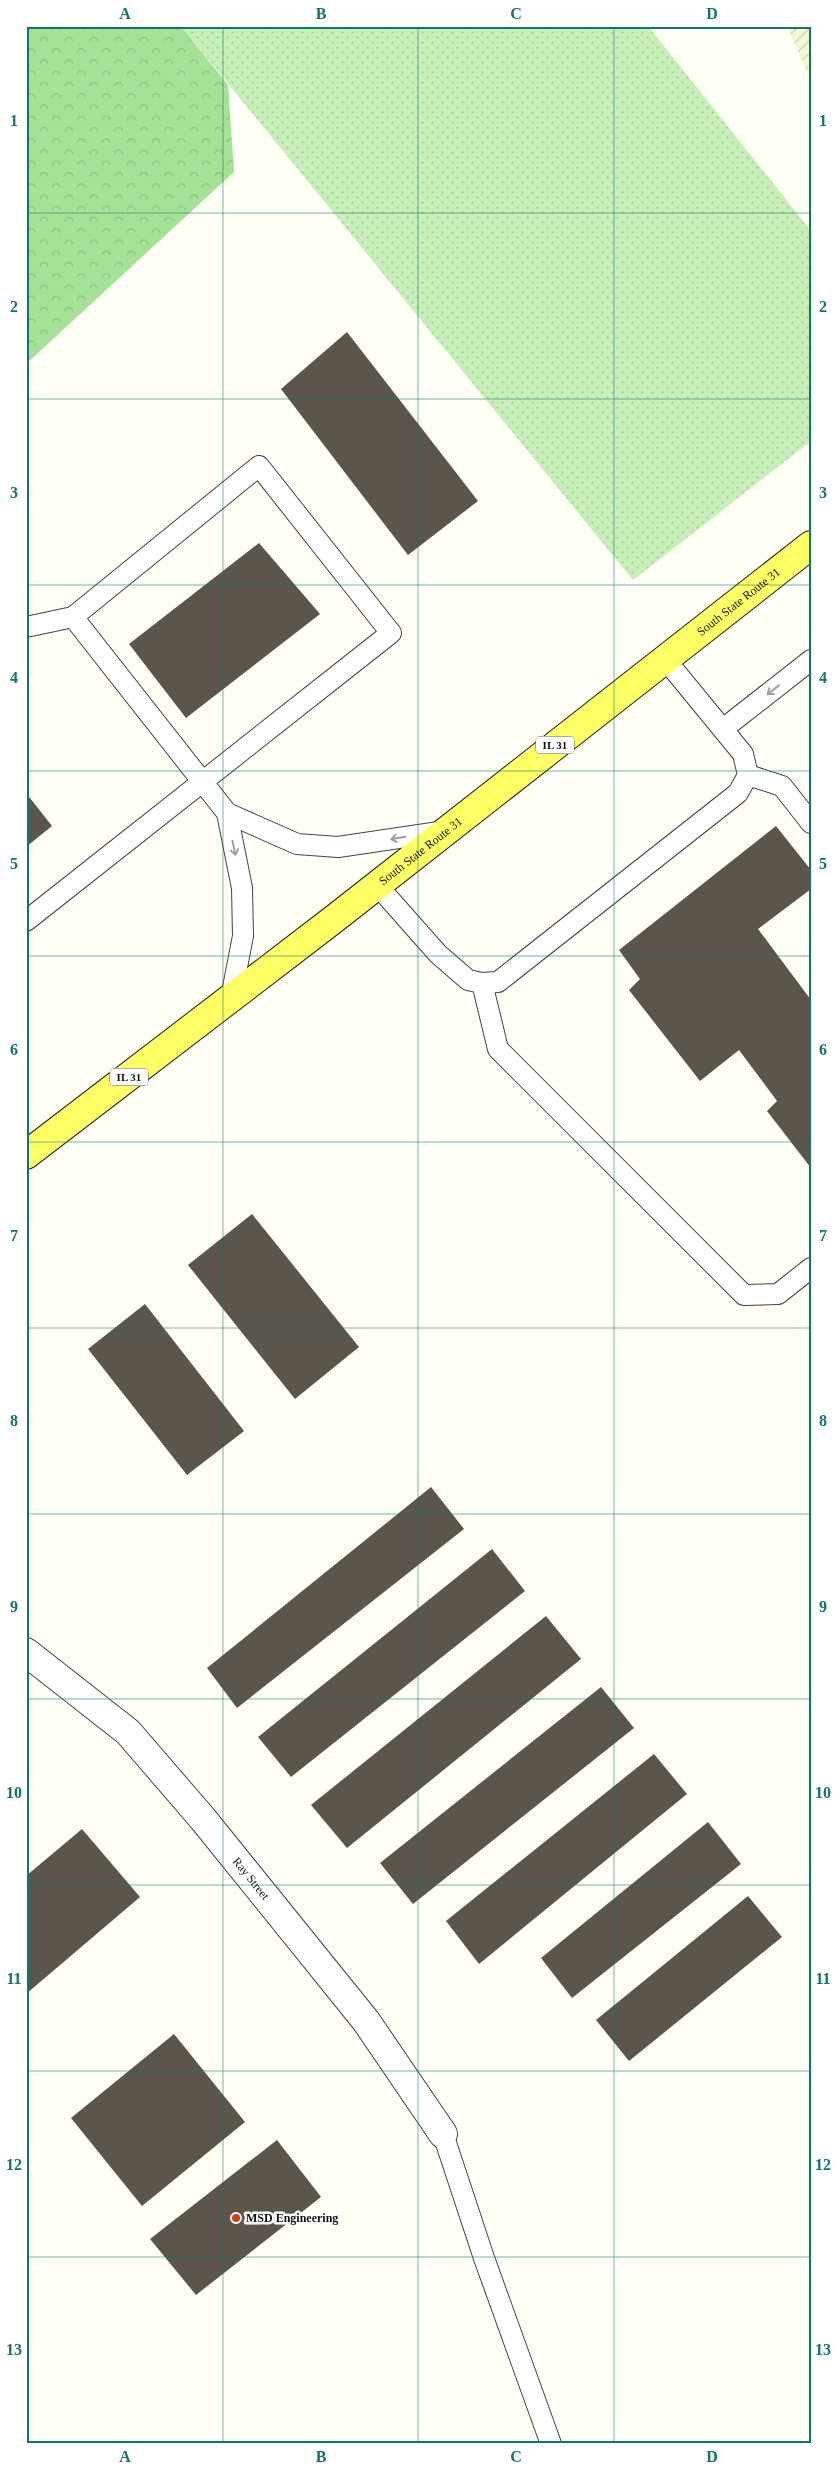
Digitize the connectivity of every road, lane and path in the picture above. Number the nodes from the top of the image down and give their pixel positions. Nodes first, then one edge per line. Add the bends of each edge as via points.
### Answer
1 (811, 545) edge
2 (73, 617) junction
3 (26, 627) edge
4 (665, 659) junction
5 (811, 660) edge
6 (723, 729) junction
7 (748, 775) junction
8 (204, 781) junction
9 (227, 812) junction
10 (811, 823) edge
11 (446, 831) junction
12 (377, 885) junction
13 (26, 921) edge
14 (482, 983) junction
15 (231, 998) junction
16 (26, 1155) edge
17 (811, 1268) edge
18 (26, 1652) edge
19 (443, 2134) joint
20 (552, 2444) edge

1 - 4 main road, South State Route 31 / IL 31
2 - 3 lane
2 - 8 lane
2 - 8 lane via 259,466 391,633
4 - 6 lane
4 - 11 main road, South State Route 31 / IL 31
5 -> 6 lane
6 - 7 lane via 743,754
7 - 10 lane via 782,786
7 - 14 lane via 738,793 498,982
8 - 9 lane
8 - 13 lane
11 -> 9 lane via 338,847 297,844
9 -> 15 lane via 242,888 243,936
11 - 12 main road, South State Route 31 / IL 31
12 - 14 lane via 438,954 468,980
12 - 15 main road, South State Route 31 / IL 31
14 - 17 lane via 498,1049 744,1295 778,1294
15 - 16 main road, South State Route 31 / IL 31
18 - 19 street, Ray Street via 128,1732 366,2021
19 - 20 lane

